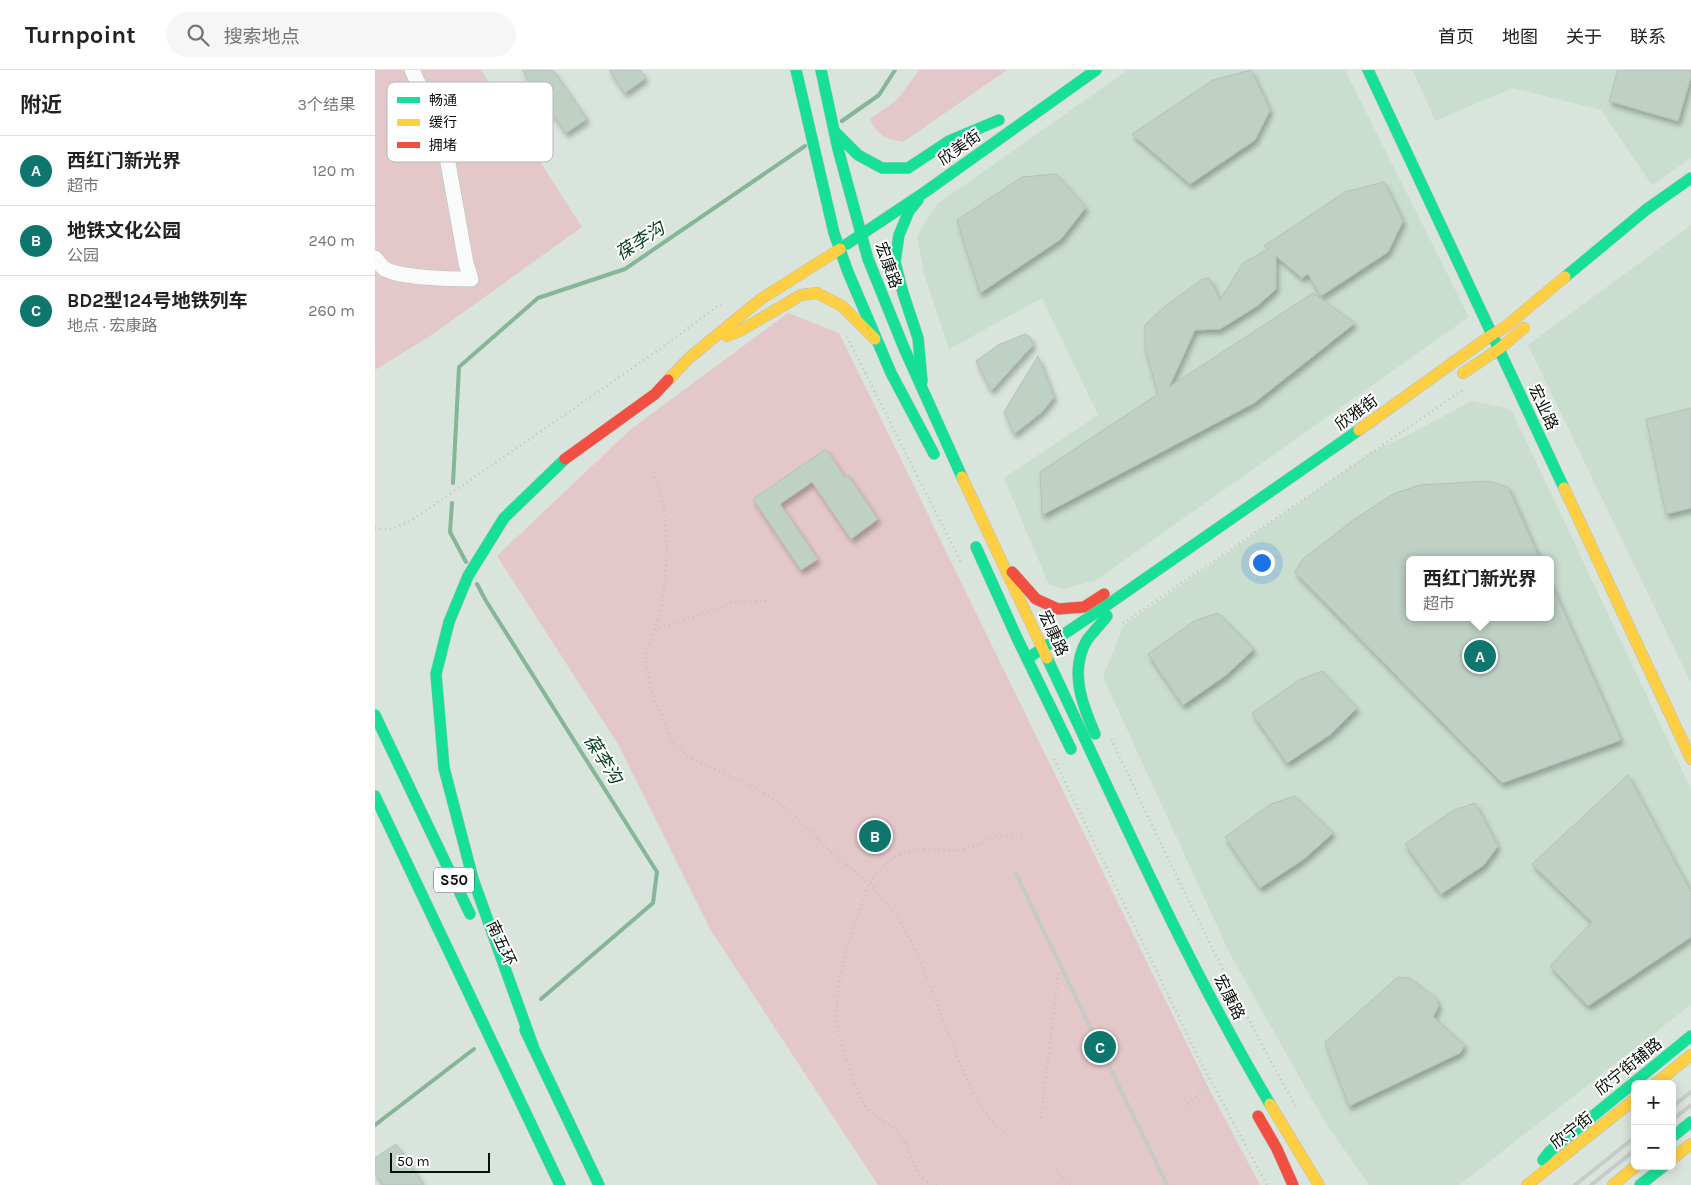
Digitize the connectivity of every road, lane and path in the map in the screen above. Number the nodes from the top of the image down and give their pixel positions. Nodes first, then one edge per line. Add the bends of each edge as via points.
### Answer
1 (412, 70) edge
2 (796, 70) edge
3 (821, 70) edge
4 (1096, 70) edge
5 (1368, 70) edge
6 (1379, 70) edge
7 (418, 82) edge
8 (835, 132) junction
9 (959, 149) dead end
10 (448, 162) edge
11 (1691, 178) edge
12 (1435, 186) dead end
13 (925, 192) junction
14 (849, 224) junction
15 (861, 234) junction
16 (840, 249) junction
17 (375, 258) edge
18 (728, 299) dead end
19 (1532, 322) dead end
20 (1502, 324) junction
21 (1493, 334) junction
22 (878, 342) junction
23 (705, 344) junction
24 (1511, 345) junction
25 (1499, 349) junction
26 (1451, 382) dead end
27 (1470, 385) dead end
28 (923, 392) junction
29 (1363, 441) dead end
30 (938, 461) dead end
31 (653, 472) dead end
32 (375, 528) edge
33 (973, 541) dead end
34 (1178, 556) junction
35 (1001, 559) junction
36 (768, 601) dead end
37 (1107, 616) junction
38 (1122, 624) dead end
39 (655, 630) junction
40 (1045, 651) junction
41 (1029, 661) junction
42 (375, 715) edge
43 (1109, 736) dead end
44 (1075, 756) dead end
45 (1691, 759) edge
46 (375, 796) edge
47 (375, 821) edge
48 (1125, 823) junction
49 (1027, 840) dead end
50 (404, 858) junction
51 (870, 883) junction
52 (473, 921) dead end
53 (486, 948) dead end
54 (1059, 969) dead end
55 (1691, 1036) edge
56 (533, 1046) junction
57 (1691, 1055) edge
58 (1660, 1080) edge
59 (1208, 1087) dead end
60 (1631, 1103) edge
61 (1184, 1107) dead end
62 (1254, 1110) dead end
63 (1299, 1111) dead end
64 (1041, 1118) dead end
65 (1691, 1122) edge
66 (1006, 1133) dead end
67 (1676, 1134) edge
68 (1688, 1147) edge
69 (1676, 1154) edge
70 (1676, 1157) edge
71 (1057, 1170) dead end
72 (1631, 1170) edge
73 (1641, 1170) edge
74 (1659, 1170) edge
75 (1615, 1183) edge
76 (560, 1185) edge
77 (599, 1185) edge
78 (937, 1185) edge
79 (1070, 1185) edge
80 (1293, 1185) edge
81 (1319, 1185) edge
82 (1525, 1185) edge
83 (1640, 1185) edge

1 - 7 street
2 - 14 main road, 宏康路 via 817,164
3 - 8 main road, 宏康路
4 - 13 main road, 欣美街
5 - 21 main road, 宏业路
6 - 12 main road
8 - 9 main road, 欣美街 via 858,155 882,168 908,168 949,141 1003,118
8 - 14 main road, 宏康路
10 - 17 street via 471,279 394,272 385,269
11 - 20 main road, 欣雅街
13 - 15 main road, 欣美街
13 - 28 main road via 909,211 899,235 895,262 918,338
14 - 15 main road, 宏康路
14 - 16 main road, 宏康路
15 - 16 main road, 欣美街
15 - 28 main road, 宏康路 via 868,259
16 - 22 main road, 宏康路
16 - 23 main road, 欣美街 via 761,299
18 - 32 path via 661,349 431,507 401,526 382,530
19 - 24 main road
20 - 21 main road, 欣雅街
20 - 24 main road
21 - 25 main road, 宏业路
21 - 34 main road, 欣雅街
22 - 23 main road via 842,306 817,293 801,295 740,331
22 - 30 main road, 宏康路
23 - 56 main road, 欣美街 via 655,394 562,461 504,518 467,576 449,622 436,674 444,768 473,879
24 - 25 main road
25 - 26 main road
25 - 45 main road, 宏业路
27 - 38 path
28 - 35 main road, 宏康路
29 - 37 main road, 欣雅街
31 - 39 path via 664,508 667,556 663,598
33 - 41 main road
34 - 35 main road via 1132,575 1084,606 1058,609 1036,599
34 - 40 main road, 欣雅街
35 - 40 main road, 宏康路
36 - 39 path via 734,602
37 - 40 main road, 欣雅街
37 - 48 main road via 1087,641 1078,664 1077,680
39 - 51 path via 645,656 650,686 670,738 687,758 774,799
40 - 41 main road, 欣雅街
40 - 48 main road, 宏康路
41 - 44 main road
42 - 52 main road, 南五环 / S50
43 - 63 path, 宏康路 via 1173,870
46 - 50 main road, S50
47 - 50 main road
48 - 81 main road, 宏康路 via 1235,1043
49 - 51 path via 1011,835 994,837 971,848 903,852 890,860
50 - 76 main road, S50
51 - 66 path via 897,916 918,955 977,1100 990,1120
51 - 78 path via 841,972 837,1020 863,1102 877,1118 898,1132 923,1179
53 - 56 main road, 南五环
54 - 64 path
55 - 82 main road, 欣宁街辅路 via 1549,1152
56 - 77 main road, 南五环
57 - 58 main road
59 - 61 path
60 - 82 main road, 欣宁街
62 - 80 main road
65 - 67 main road
68 - 69 main road
68 - 70 main road
71 - 79 path
72 - 75 main road
73 - 75 main road
74 - 83 main road

